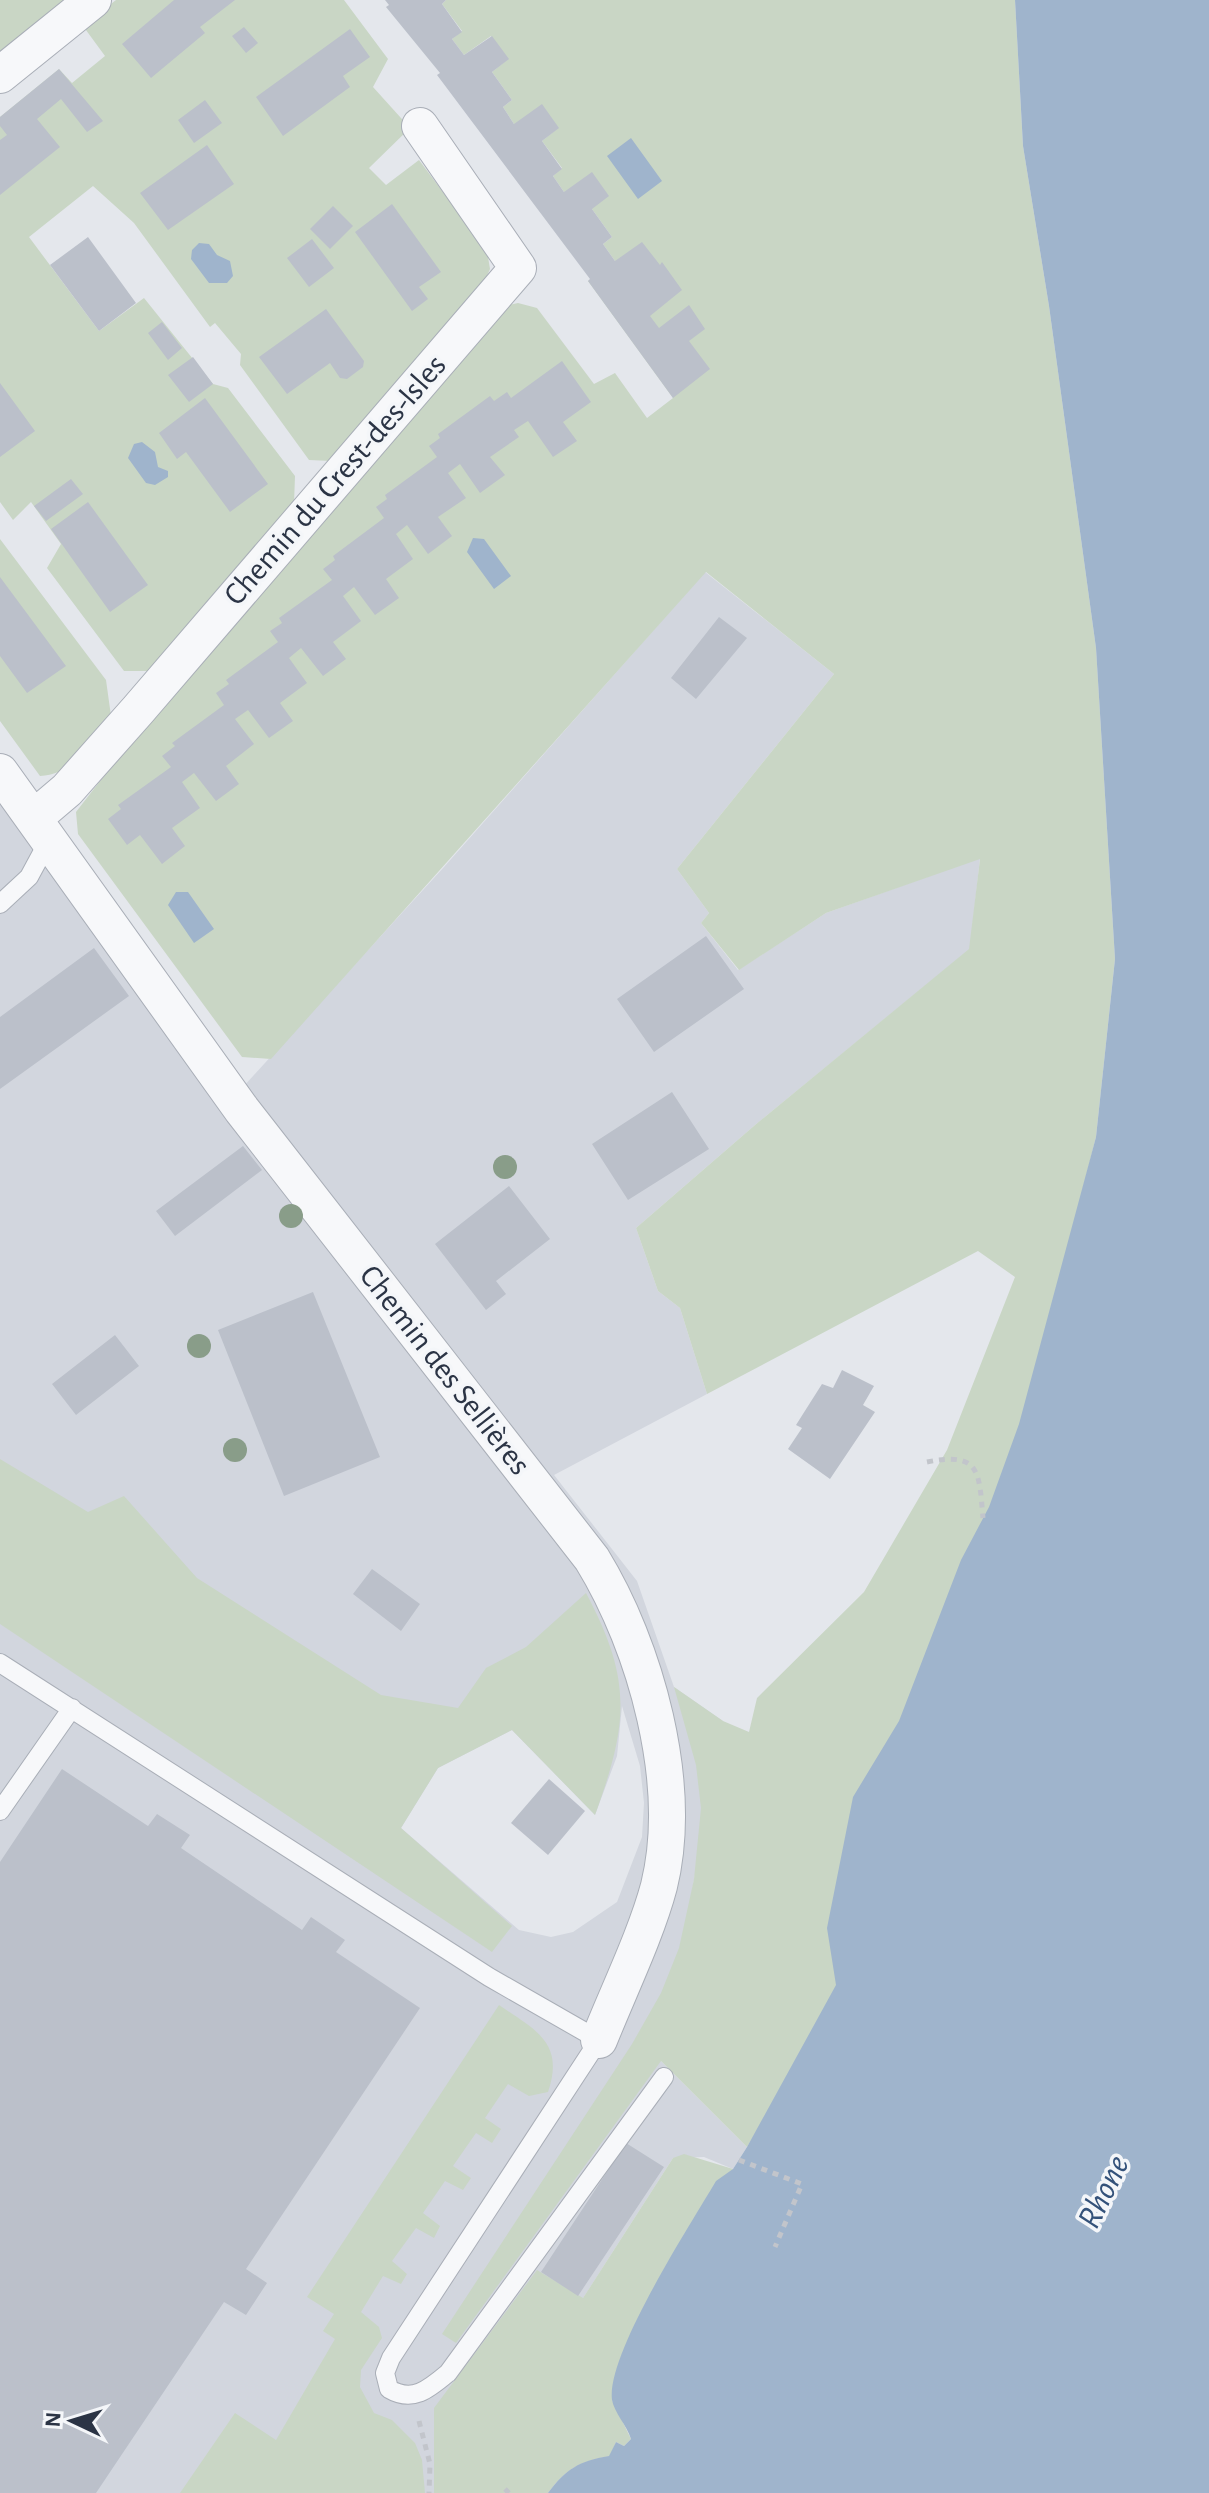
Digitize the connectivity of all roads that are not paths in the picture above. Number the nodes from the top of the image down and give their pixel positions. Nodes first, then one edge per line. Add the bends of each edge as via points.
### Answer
1 (93, 0) edge
2 (0, 75) edge
3 (420, 126) dead end
4 (0, 772) edge
5 (42, 828) junction
6 (1, 903) edge
7 (0, 1663) edge
8 (72, 1708) junction
9 (0, 1811) edge
10 (599, 2040) junction
11 (664, 2077) dead end

1 - 2 street
3 - 5 street, Chemin du Crest-des-Isles via 518,268 67,790
4 - 5 street, Chemin des Sellières
5 - 6 lane via 29,877
5 - 10 street, Chemin des Sellières via 242,1110 592,1559 614,1596 641,1671 664,1762 669,1829 658,1888
7 - 8 lane
8 - 9 lane
8 - 10 lane via 489,1977
10 - 11 lane via 391,2358 385,2373 389,2389 399,2395 430,2389 448,2373

